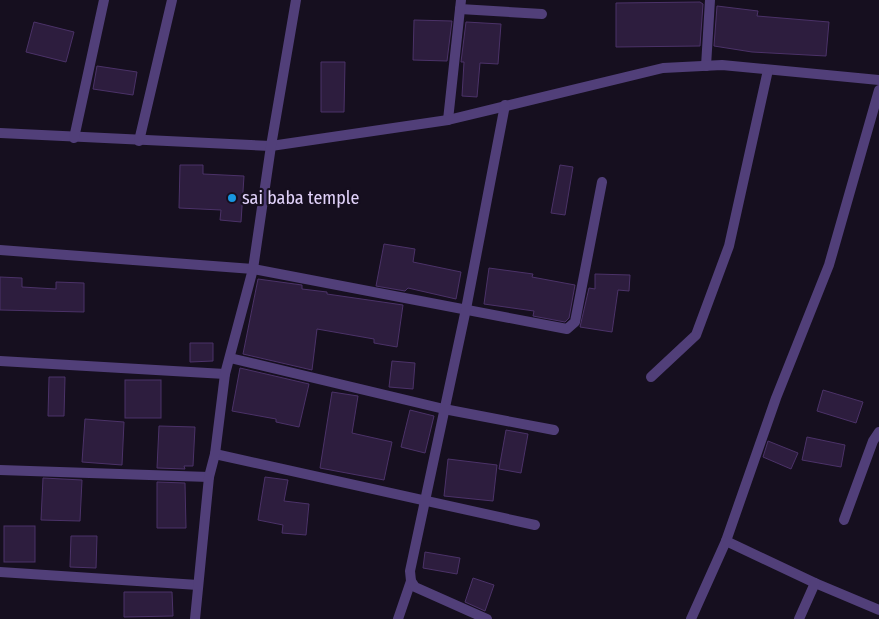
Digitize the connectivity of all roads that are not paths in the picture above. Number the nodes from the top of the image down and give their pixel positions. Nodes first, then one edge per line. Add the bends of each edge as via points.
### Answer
1 (104, 0) edge
2 (172, 0) edge
3 (296, 0) edge
4 (710, 0) edge
5 (460, 4) edge
6 (542, 14) dead end
7 (706, 66) junction
8 (768, 70) junction
9 (879, 80) edge
10 (879, 90) edge
11 (506, 105) junction
12 (448, 120) junction
13 (0, 133) edge
14 (74, 138) junction
15 (138, 141) junction
16 (271, 146) junction
17 (602, 182) dead end
18 (0, 250) edge
19 (253, 269) junction
20 (466, 309) junction
21 (230, 358) junction
22 (0, 362) edge
23 (225, 374) junction
24 (651, 377) dead end
25 (444, 409) junction
26 (554, 430) dead end
27 (879, 432) edge
28 (215, 454) junction
29 (0, 470) edge
30 (209, 477) junction
31 (425, 502) junction
32 (844, 520) dead end
33 (535, 525) dead end
34 (726, 541) junction
35 (0, 572) edge
36 (411, 581) junction
37 (815, 583) junction
38 (198, 585) junction
39 (879, 610) edge
40 (195, 619) edge
41 (398, 619) edge
42 (487, 619) edge
43 (691, 619) edge
44 (799, 619) edge

1 - 14 street
2 - 15 street
3 - 16 street
4 - 7 street
5 - 6 street
5 - 12 street
7 - 8 street
7 - 11 street via 663,68
8 - 9 street
8 - 24 street via 729,246 703,317 696,335
10 - 34 street via 829,265 776,398
11 - 12 street
11 - 20 street
12 - 16 street
13 - 14 street
14 - 15 street
15 - 16 street
16 - 19 street
17 - 20 street via 575,322 571,326 561,329
18 - 19 street
19 - 20 street
19 - 21 street
20 - 25 street
21 - 23 street
21 - 25 street
22 - 23 street
23 - 28 street
25 - 26 street
25 - 31 street
27 - 32 street via 873,440
28 - 30 street
28 - 31 street
29 - 30 street
30 - 38 street
31 - 33 street
31 - 36 street via 410,571
34 - 37 street
34 - 43 street
35 - 38 street
36 - 41 street
36 - 42 street via 423,592
37 - 39 street
37 - 44 street
38 - 40 street

